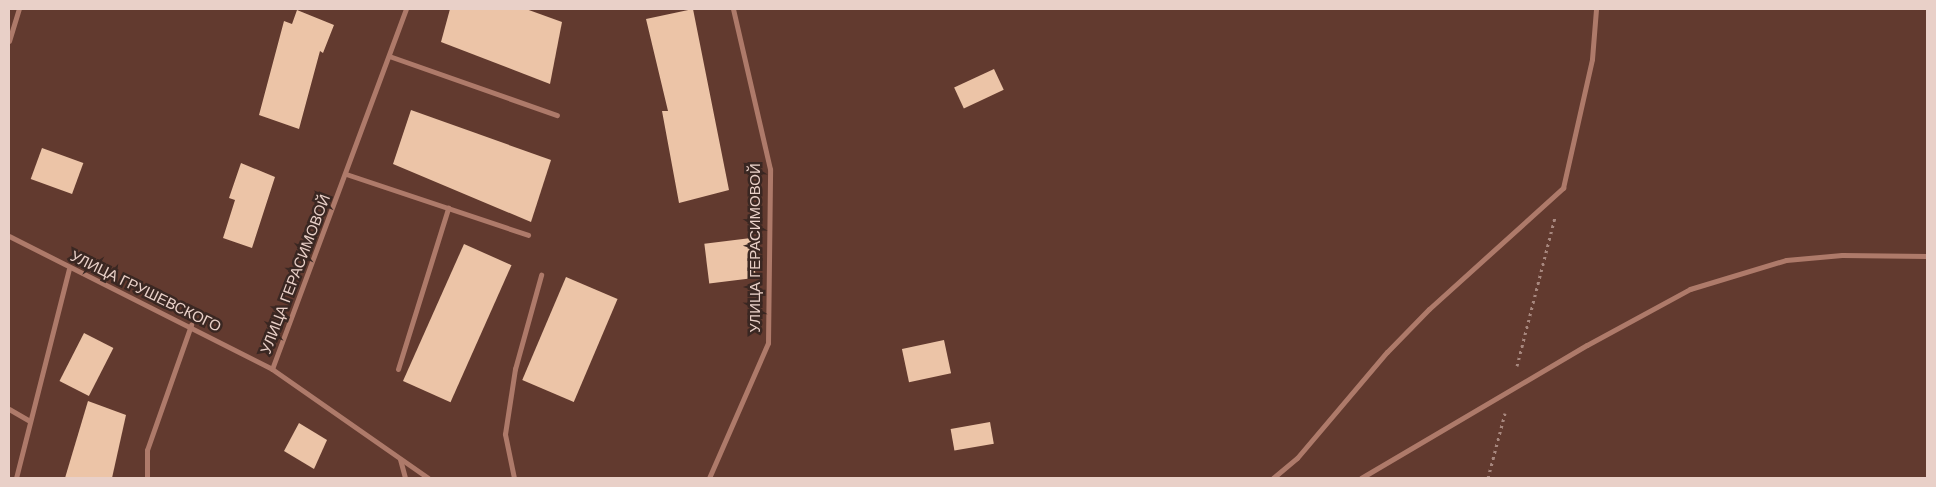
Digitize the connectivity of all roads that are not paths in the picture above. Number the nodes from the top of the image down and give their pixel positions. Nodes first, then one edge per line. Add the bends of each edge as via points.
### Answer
1 (19, 9) edge
2 (406, 9) edge
3 (733, 9) edge
4 (1596, 9) edge
5 (9, 41) edge
6 (389, 56) junction
7 (557, 115) dead end
8 (346, 174) junction
9 (448, 208) junction
10 (528, 235) dead end
11 (9, 236) edge
12 (1927, 256) edge
13 (69, 270) junction
14 (541, 275) dead end
15 (191, 325) junction
16 (272, 368) junction
17 (398, 369) dead end
18 (9, 409) edge
19 (30, 421) junction
20 (400, 459) junction
21 (16, 478) edge
22 (147, 478) edge
23 (406, 478) edge
24 (428, 478) edge
25 (514, 478) edge
26 (709, 478) edge
27 (1273, 478) edge
28 (1361, 478) edge

1 - 5 street
2 - 6 street, УЛИЦА ГЕРАСИМОВОЙ
3 - 26 street, УЛИЦА ГЕРАСИМОВОЙ via 770,169 768,343
4 - 27 street via 1592,59 1562,188 1429,309 1387,352 1298,458
6 - 7 street
6 - 8 street, УЛИЦА ГЕРАСИМОВОЙ
8 - 9 street
8 - 16 street, УЛИЦА ГЕРАСИМОВОЙ
9 - 10 street
9 - 17 street
11 - 13 street, УЛИЦА ГРУШЕВСКОГО
12 - 28 street via 1842,255 1786,260 1734,273 1690,289
13 - 15 street, УЛИЦА ГРУШЕВСКОГО
13 - 19 street
14 - 25 street via 515,369 505,434
15 - 16 street, УЛИЦА ГРУШЕВСКОГО
15 - 22 street via 147,450
16 - 20 street, УЛИЦА ГЕРАСИМОВОЙ
18 - 19 street
19 - 21 street
20 - 23 street
20 - 24 street, УЛИЦА ГЕРАСИМОВОЙ

